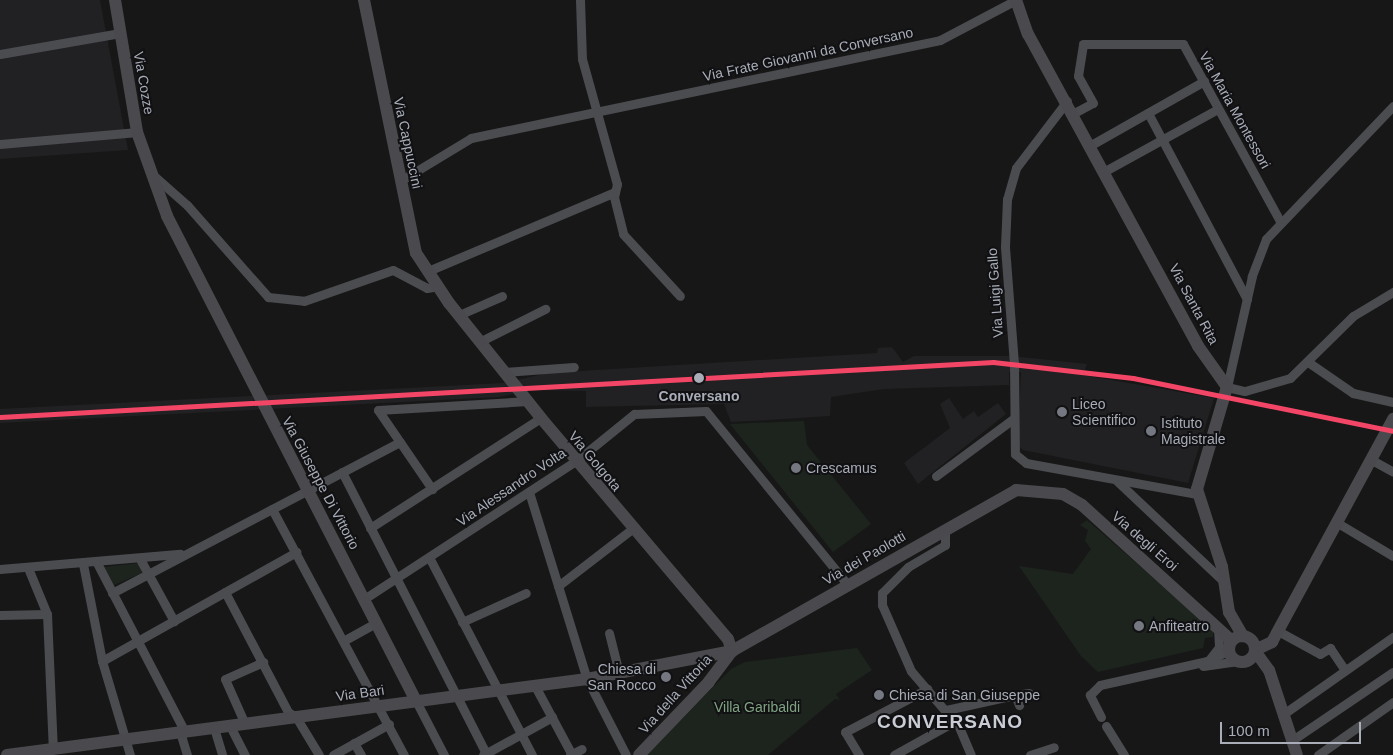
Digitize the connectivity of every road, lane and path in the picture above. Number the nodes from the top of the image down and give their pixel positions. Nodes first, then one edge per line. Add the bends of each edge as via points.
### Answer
1 (115, 0) edge
2 (364, 0) edge
3 (580, 0) edge
4 (1016, 0) edge
5 (120, 33) junction
6 (0, 54) edge
7 (1204, 81) junction
8 (1067, 101) junction
9 (1393, 106) edge
10 (1218, 108) junction
11 (598, 113) junction
12 (1148, 113) junction
13 (1074, 114) junction
14 (137, 132) junction
15 (1162, 140) junction
16 (0, 144) edge
17 (1091, 145) junction
18 (149, 171) junction
19 (1105, 172) junction
20 (400, 181) junction
21 (615, 192) junction
22 (1280, 221) junction
23 (428, 271) junction
24 (439, 286) junction
25 (1393, 292) edge
26 (502, 296) dead end
27 (680, 296) dead end
28 (1247, 299) junction
29 (545, 309) dead end
30 (459, 315) junction
31 (481, 341) junction
32 (1308, 362) junction
33 (574, 367) dead end
34 (504, 372) junction
35 (1227, 386) junction
36 (528, 401) junction
37 (1393, 402) edge
38 (541, 418) junction
39 (1014, 419) junction
40 (1389, 424) edge
41 (400, 442) junction
42 (1370, 459) junction
43 (576, 461) junction
44 (342, 472) junction
45 (1393, 472) edge
46 (936, 476) dead end
47 (1117, 482) junction
48 (432, 489) junction
49 (1026, 489) joint
50 (308, 490) junction
51 (529, 492) junction
52 (1198, 494) junction
53 (272, 509) junction
54 (1336, 522) junction
55 (370, 528) junction
56 (632, 529) junction
57 (945, 529) junction
58 (296, 552) junction
59 (188, 553) junction
60 (1393, 556) edge
61 (140, 559) junction
62 (430, 560) junction
63 (97, 563) junction
64 (83, 564) junction
65 (28, 568) junction
66 (0, 569) edge
67 (148, 574) junction
68 (397, 582) junction
69 (1224, 582) junction
70 (848, 584) junction
71 (558, 586) junction
72 (112, 592) junction
73 (225, 592) junction
74 (526, 593) dead end
75 (364, 599) junction
76 (47, 614) junction
77 (0, 615) edge
78 (174, 621) junction
79 (462, 622) junction
80 (376, 623) junction
81 (1217, 626) junction
82 (1278, 631) junction
83 (609, 633) dead end
84 (1393, 637) edge
85 (345, 640) junction
86 (137, 641) junction
87 (1235, 642) junction
88 (732, 651) junction
89 (716, 654) junction
90 (1249, 656) junction
91 (102, 660) junction
92 (263, 662) junction
93 (1207, 662) junction
94 (1193, 665) junction
95 (1344, 669) junction
96 (1393, 672) edge
97 (619, 673) junction
98 (587, 679) junction
99 (709, 682) junction
100 (535, 686) junction
101 (927, 689) junction
102 (499, 691) junction
103 (1029, 693) dead end
104 (1015, 695) junction
105 (458, 696) junction
106 (416, 701) junction
107 (1393, 702) edge
108 (1019, 705) dead end
109 (381, 706) junction
110 (946, 710) junction
111 (1282, 715) junction
112 (296, 717) junction
113 (552, 717) junction
114 (1101, 717) dead end
115 (245, 724) junction
116 (389, 724) junction
117 (957, 724) junction
118 (230, 726) junction
119 (1106, 726) dead end
120 (214, 728) junction
121 (182, 732) junction
122 (521, 734) junction
123 (122, 739) junction
124 (1114, 740) junction
125 (1291, 741) junction
126 (354, 743) junction
127 (1054, 747) dead end
128 (53, 749) junction
129 (582, 749) dead end
130 (485, 754) edge
131 (7, 755) edge
132 (14, 755) edge
133 (130, 755) edge
134 (187, 755) edge
135 (222, 755) edge
136 (245, 755) edge
137 (319, 755) edge
138 (333, 755) edge
139 (360, 755) edge
140 (404, 755) edge
141 (444, 755) edge
142 (532, 755) edge
143 (571, 755) edge
144 (626, 755) edge
145 (639, 755) edge
146 (859, 755) edge
147 (894, 755) edge
148 (972, 755) edge
149 (1030, 755) edge
150 (1114, 755) edge
151 (1124, 755) edge
152 (1297, 755) edge
153 (1318, 755) edge

1 - 5 street, Via Cozze
2 - 20 street, Via Cappuccini
3 - 11 street via 582,59
4 - 8 street, Via Santa Rita via 1028,34
4 - 11 street, Via Frate Giovanni da Conversano via 940,40
5 - 6 street
5 - 14 street, Via Cozze
7 - 10 street, Via Maria Montessori
7 - 12 street
7 - 13 street, Via Maria Montessori via 1183,44 1089,42 1083,44 1078,76 1093,103
8 - 13 street, Via Santa Rita
8 - 39 street, Via Luigi Gallo via 1010,183 1004,247 1014,363
9 - 22 street
10 - 15 street
10 - 22 street, Via Maria Montessori
11 - 20 street, Via Frate Giovanni da Conversano via 471,138
11 - 21 street via 617,184
12 - 15 street
12 - 17 street
13 - 17 street, Via Santa Rita
14 - 16 street
14 - 18 street, Via Cozze
15 - 19 street
15 - 28 street
17 - 19 street, Via Santa Rita
18 - 24 street via 187,205 268,297 304,302 393,270 426,288
18 - 50 street, Via Giuseppe Di Vittorio via 204,296
19 - 35 street, Via Santa Rita via 1198,346
20 - 23 street, Via Cappuccini via 416,253
21 - 23 street
21 - 27 street via 623,234
22 - 28 street via 1259,254
23 - 24 street, Via Cappuccini
24 - 30 street, Via Golgota
25 - 32 street via 1353,316
26 - 30 street
28 - 35 street
29 - 31 street
30 - 31 street, Via Golgota
31 - 34 street, Via Golgota
32 - 35 street via 1272,385 1245,391
32 - 37 street via 1353,393
33 - 34 street
34 - 36 street, Via Golgota
35 - 52 street
36 - 38 street, Via Golgota
36 - 41 street via 378,410
38 - 43 street, Via Golgota
38 - 48 street
39 - 46 street
39 - 47 street, Via Luigi Gallo via 1014,448 1020,460
40 - 42 street
41 - 44 street
41 - 48 street
42 - 45 street
42 - 54 street
43 - 51 street, Via Alessandro Volta
43 - 56 street, Via Golgota
43 - 70 street, Via Alessandro Volta via 634,414 706,411
44 - 50 street
44 - 55 street
47 - 52 street
47 - 69 street
48 - 55 street
49 - 57 street, Via dei Paolotti via 990,500
49 - 81 street, Via degli Eroi via 1063,494 1082,505
50 - 53 street
50 - 75 street, Via Giuseppe Di Vittorio
51 - 62 street, Via Alessandro Volta
51 - 71 street
52 - 69 street
53 - 58 street
53 - 59 street
54 - 60 street
54 - 82 street
55 - 68 street
56 - 71 street
56 - 88 street, Via Golgota via 728,639
57 - 70 street, Via dei Paolotti
57 - 101 street via 945,545 908,567 882,594 882,606 911,671
58 - 73 street
58 - 85 street
59 - 61 street
59 - 67 street
61 - 63 street
61 - 67 street
62 - 68 street, Via Alessandro Volta
62 - 79 street
63 - 64 street
63 - 72 street
64 - 65 street
64 - 91 street
65 - 66 street
65 - 76 street
67 - 72 street
67 - 78 street
68 - 75 street, Via Alessandro Volta
68 - 105 street
69 - 87 street
70 - 88 street, Via dei Paolotti
71 - 98 street
72 - 86 street
73 - 78 street
73 - 92 street
74 - 79 street
75 - 80 street, Via Giuseppe Di Vittorio
76 - 77 street
76 - 128 street
78 - 86 street
79 - 102 street
80 - 85 street
80 - 106 street, Via Giuseppe Di Vittorio
81 - 87 street, Via degli Eroi
81 - 93 street via 1219,647
82 - 90 street via 1272,642
82 - 95 street via 1320,654 1330,648
83 - 97 street
84 - 95 street
85 - 109 street
86 - 91 street
86 - 121 street
87 - 90 street
87 - 90 street via 1252,640
87 - 93 street
88 - 89 street, Via dei Paolotti
88 - 99 street, Via della Vittoria
89 - 97 street, Via Bari
89 - 99 street
90 - 94 street
90 - 111 street via 1273,686
91 - 123 street
92 - 112 street via 288,712
92 - 115 street via 225,679
93 - 94 street
94 - 114 street via 1100,685 1090,695
95 - 111 street
96 - 125 street
97 - 98 street, Via Bari
98 - 100 street, Via Bari
98 - 144 street
99 - 145 street, Via della Vittoria
100 - 102 street, Via Bari
100 - 113 street
101 - 110 street
101 - 146 street via 848,730 846,737
102 - 105 street, Via Bari
102 - 122 street
103 - 104 street
104 - 108 street
104 - 110 street via 996,696
105 - 106 street, Via Bari
105 - 130 street
106 - 109 street, Via Bari
106 - 141 street
107 - 153 street
109 - 112 street, Via Bari
109 - 116 street
110 - 117 street
111 - 125 street
112 - 115 street, Via Bari
112 - 137 street
113 - 122 street
113 - 143 street
115 - 118 street, Via Bari
116 - 126 street
116 - 140 street
117 - 147 street
117 - 148 street
118 - 120 street, Via Bari
118 - 136 street
119 - 124 street
120 - 121 street, Via Bari
120 - 135 street
121 - 123 street, Via Bari
121 - 134 street
122 - 130 street
122 - 142 street
123 - 128 street, Via Bari
123 - 133 street
124 - 150 street
124 - 151 street
125 - 152 street
126 - 138 street
126 - 139 street
127 - 149 street
128 - 132 street, Via Bari
129 - 143 street
131 - 132 street, Via Bari

